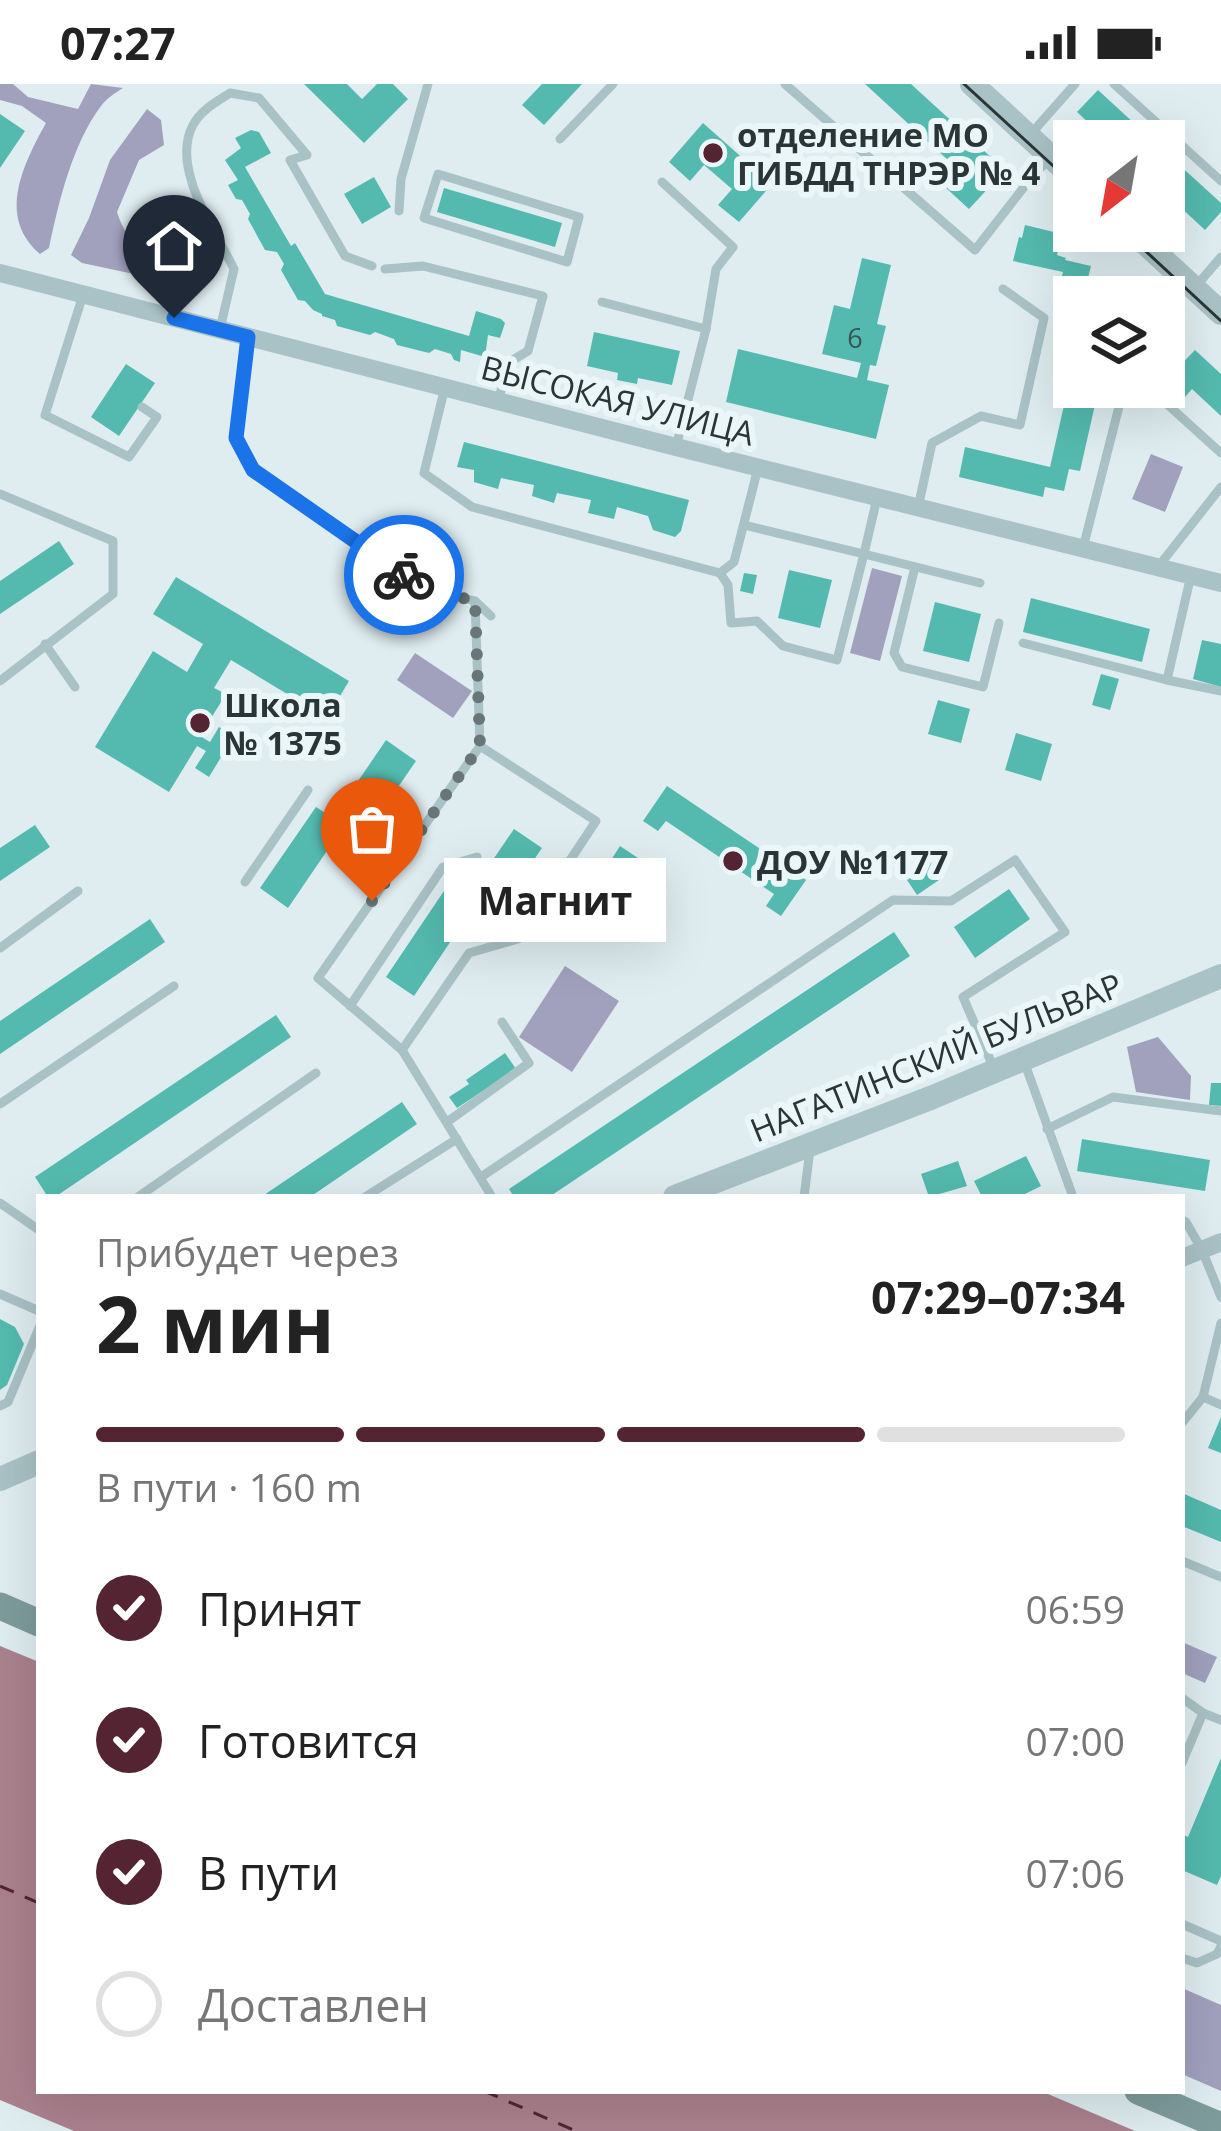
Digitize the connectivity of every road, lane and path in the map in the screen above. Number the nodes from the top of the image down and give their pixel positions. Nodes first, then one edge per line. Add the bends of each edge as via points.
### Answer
1 (428, 84) edge
2 (613, 84) edge
3 (972, 84) edge
4 (1075, 84) edge
5 (1114, 84) edge
6 (793, 87) edge
7 (1029, 136) junction
8 (560, 139) dead end
9 (1051, 157) joint
10 (1221, 181) edge
11 (662, 182) dead end
12 (400, 195) junction
13 (429, 203) junction
14 (399, 211) dead end
15 (1155, 252) edge
16 (1221, 257) edge
17 (372, 266) dead end
18 (386, 269) dead end
19 (0, 273) edge
20 (1186, 281) junction
21 (1003, 289) dead end
22 (83, 295) junction
23 (602, 302) dead end
24 (1221, 313) edge
25 (220, 329) junction
26 (706, 329) junction
27 (248, 337) junction
28 (446, 387) junction
29 (498, 400) junction
30 (142, 407) dead end
31 (1119, 408) edge
32 (1171, 408) edge
33 (676, 447) junction
34 (1221, 453) edge
35 (758, 468) junction
36 (1221, 487) edge
37 (0, 494) edge
38 (877, 497) junction
39 (918, 508) junction
40 (743, 525) junction
41 (1083, 548) junction
42 (864, 554) junction
43 (1158, 566) junction
44 (916, 567) junction
45 (720, 573) junction
46 (1191, 575) junction
47 (980, 583) dead end
48 (1221, 583) edge
49 (475, 601) junction
50 (491, 616) dead end
51 (999, 623) dead end
52 (1022, 643) dead end
53 (45, 644) junction
54 (1167, 680) junction
55 (0, 681) edge
56 (75, 687) dead end
57 (1221, 691) edge
58 (480, 746) junction
59 (308, 790) dead end
60 (477, 857) dead end
61 (245, 882) dead end
62 (79, 891) dead end
63 (0, 948) edge
64 (1221, 976) edge
65 (175, 986) dead end
66 (350, 1006) junction
67 (502, 1022) dead end
68 (402, 1050) junction
69 (1023, 1059) junction
70 (995, 1071) junction
71 (316, 1073) dead end
72 (0, 1103) edge
73 (1221, 1111) edge
74 (447, 1122) junction
75 (1047, 1129) junction
76 (458, 1139) junction
77 (811, 1144) junction
78 (481, 1177) junction
79 (142, 1194) edge
80 (370, 1194) edge
81 (490, 1194) edge
82 (683, 1194) edge
83 (804, 1194) edge
84 (1072, 1194) edge
85 (0, 1203) edge
86 (1185, 1222) edge
87 (36, 1228) edge
88 (1221, 1242) edge
89 (1202, 1250) junction
90 (1185, 1257) edge
91 (0, 1294) edge
92 (1221, 1297) edge
93 (36, 1310) edge
94 (1221, 1323) edge
95 (36, 1335) edge
96 (1203, 1397) junction
97 (1221, 1405) edge
98 (0, 1406) edge
99 (1185, 1419) edge
100 (36, 1463) edge
101 (0, 1479) edge
102 (1185, 1562) edge
103 (1221, 1577) edge
104 (0, 1606) edge
105 (36, 1622) edge
106 (1185, 1700) edge
107 (1203, 1714) junction
108 (1221, 1720) edge
109 (1185, 1755) edge
110 (1185, 1925) edge
111 (1221, 1943) edge
112 (1185, 1959) edge
113 (1145, 2094) edge
114 (1221, 2126) edge

1 - 12 lane
2 - 8 lane
3 - 7 street
4 - 7 lane
5 - 10 lane
6 - 9 lane via 975,250
7 - 9 street
11 - 26 lane via 733,247 716,269
12 - 13 lane
12 - 14 lane
13 - 13 lane via 424,218 567,262 579,217 438,174
15 - 20 street
16 - 20 lane
17 - 25 lane via 345,256 290,160 307,155 259,98 230,93 194,124 187,178 234,269
18 - 29 lane via 423,266 544,296 528,351 511,361
19 - 22 street, ВЫСОКАЯ УЛИЦА
20 - 24 street
21 - 39 lane via 1044,318 1020,425 981,416 932,443
22 - 25 street, ВЫСОКАЯ УЛИЦА
22 - 30 lane via 45,415 129,457 157,417
23 - 26 lane
25 - 27 street, ВЫСОКАЯ УЛИЦА
26 - 33 lane
27 - 28 street, ВЫСОКАЯ УЛИЦА
27 - 49 lane via 236,438 253,470 424,588
28 - 29 street, ВЫСОКАЯ УЛИЦА
28 - 45 lane via 424,473 472,507
29 - 33 street, ВЫСОКАЯ УЛИЦА
31 - 41 lane
32 - 34 lane
33 - 35 street, ВЫСОКАЯ УЛИЦА
35 - 38 street, ВЫСОКАЯ УЛИЦА
35 - 40 lane
36 - 43 lane
37 - 53 lane via 113,542 112,594
38 - 39 street, ВЫСОКАЯ УЛИЦА
38 - 42 lane
39 - 41 street, ВЫСОКАЯ УЛИЦА
40 - 42 lane
40 - 45 lane via 734,562
41 - 43 street, ВЫСОКАЯ УЛИЦА
42 - 44 lane
42 - 45 lane via 837,660 783,646 758,621 731,622
43 - 46 street, ВЫСОКАЯ УЛИЦА
44 - 47 lane
44 - 51 lane via 894,653 902,667 983,687
46 - 48 street, ВЫСОКАЯ УЛИЦА
46 - 54 lane
49 - 50 lane
49 - 58 lane
52 - 54 lane
53 - 55 lane
53 - 56 lane
54 - 57 lane
58 - 66 lane via 318,978
58 - 68 lane via 596,821 518,939 469,953
59 - 61 lane
60 - 66 lane via 443,867
62 - 63 lane
64 - 69 street, НАГАТИНСКИЙ БУЛЬВАР
65 - 72 lane
66 - 68 lane
67 - 74 lane via 529,1063
68 - 74 lane
69 - 70 street, НАГАТИНСКИЙ БУЛЬВАР
69 - 75 lane
70 - 77 street, НАГАТИНСКИЙ БУЛЬВАР
70 - 78 lane via 963,998 1065,932 1015,860 951,902 893,900
71 - 79 lane
73 - 75 lane via 1113,1097
74 - 76 lane
75 - 84 lane
76 - 78 lane
76 - 80 lane
77 - 82 street, НАГАТИНСКИЙ БУЛЬВАР
77 - 83 lane
78 - 81 lane
85 - 87 lane
86 - 89 lane
88 - 89 street
89 - 90 street
89 - 92 lane
91 - 93 lane
94 - 96 lane
95 - 98 lane
96 - 97 lane
96 - 99 lane
100 - 101 street
102 - 103 lane
104 - 105 main road
106 - 107 lane
107 - 108 lane
107 - 109 lane
110 - 111 lane
111 - 112 lane via 1197,1964
113 - 114 main road

